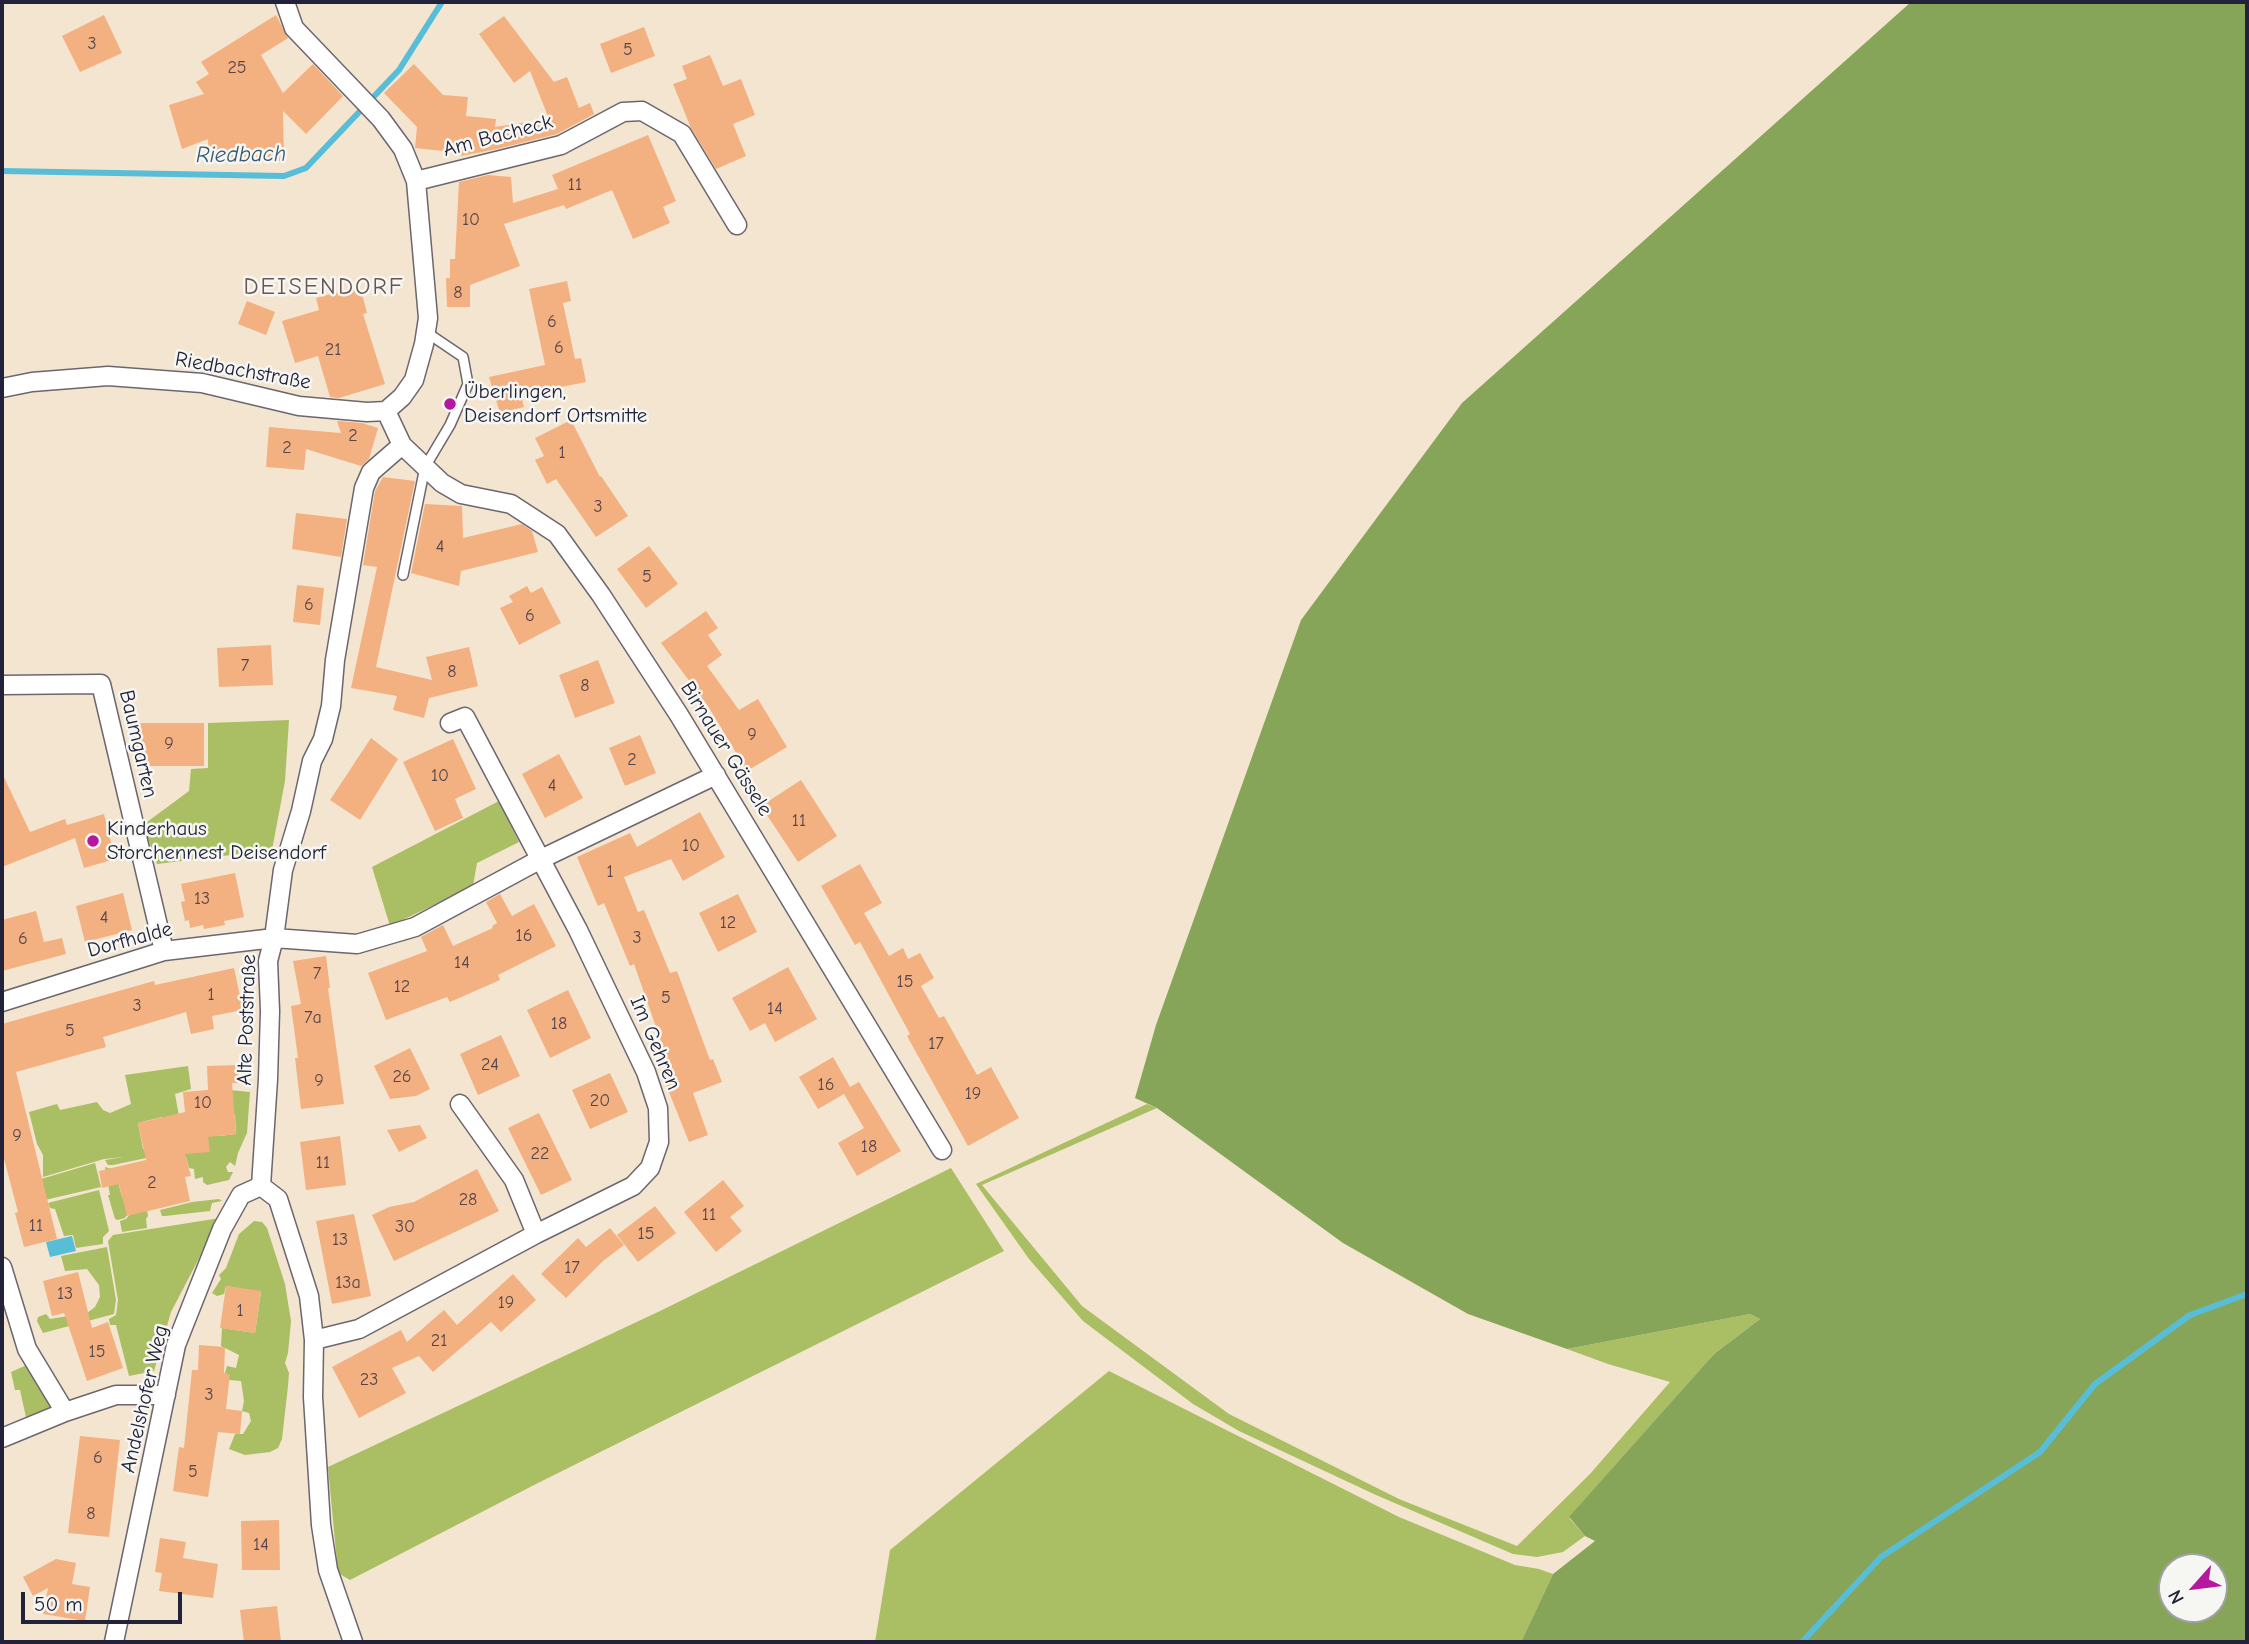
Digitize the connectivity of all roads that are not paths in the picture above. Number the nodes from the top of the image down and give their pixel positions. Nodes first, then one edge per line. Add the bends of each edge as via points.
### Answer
1 (285, 2) edge
2 (416, 181) junction
3 (737, 225) dead end
4 (426, 332) junction
5 (2, 388) edge
6 (386, 411) junction
7 (402, 445) junction
8 (425, 467) junction
9 (403, 575) dead end
10 (2, 685) edge
11 (450, 723) dead end
12 (716, 775) junction
13 (540, 860) junction
14 (274, 938) junction
15 (163, 951) junction
16 (2, 1002) edge
17 (460, 1104) dead end
18 (942, 1150) dead end
19 (261, 1186) junction
20 (536, 1234) junction
21 (2, 1267) edge
22 (314, 1340) junction
23 (166, 1395) junction
24 (65, 1412) junction
25 (2, 1438) edge
26 (114, 1642) edge
27 (353, 1642) edge

1 - 2 street via 294,28 381,119 403,149
2 - 3 street, Am Bacheck via 561,145 623,113 642,111 682,134
2 - 4 street
4 - 6 street via 414,380
4 - 8 lane via 463,357 468,384
5 - 6 street, Riedbachstraße via 108,376 202,383 299,406
6 - 7 street
7 - 8 street, Birnauer Gässele
7 - 14 street, Alte Poststraße via 371,472 364,488 331,706 283,870
8 - 9 lane
8 - 12 street, Birnauer Gässele via 461,494 511,505 557,534
10 - 15 street, Baumgarten via 101,684
11 - 13 street, Im Gehren via 465,717
12 - 13 street
12 - 18 street, Birnauer Gässele
13 - 14 street via 415,927 357,944
13 - 20 street, Im Gehren via 646,1072 658,1108 659,1142 650,1168 633,1186
14 - 15 street, Dorfhalde
14 - 19 street, Alte Poststraße via 268,961 268,1079
15 - 16 street, Dorfhalde
17 - 20 street via 514,1180
19 - 22 street via 278,1199 309,1296
19 - 23 street, Andelshofer Weg via 241,1195 222,1229 176,1345
20 - 22 street, Im Gehren via 359,1329
21 - 24 street via 27,1349
22 - 27 street via 321,1525 328,1570
23 - 24 street via 116,1395
23 - 26 street, Andelshofer Weg
24 - 25 street

